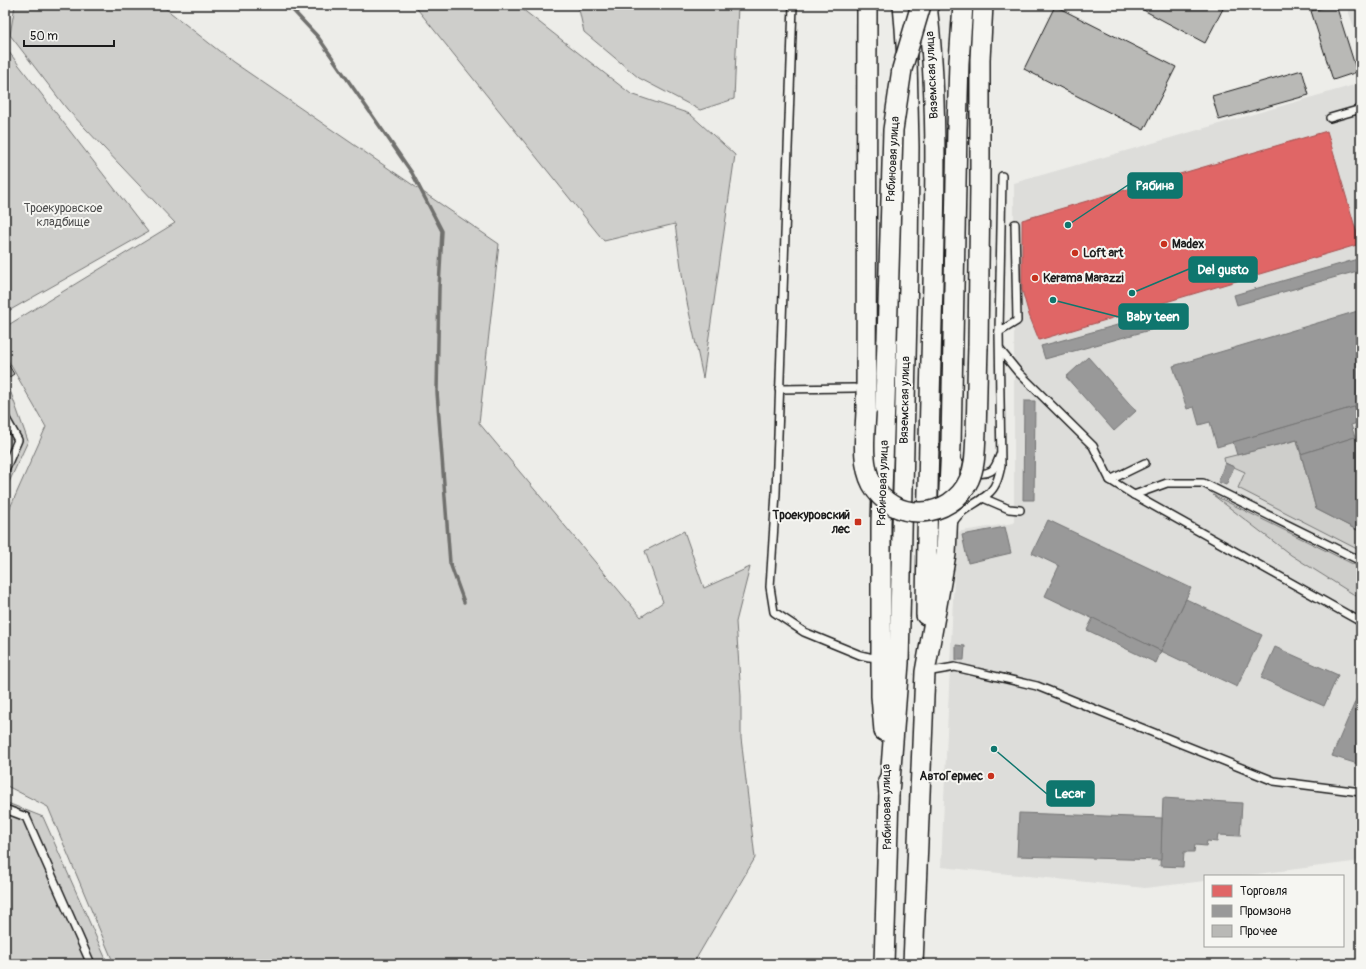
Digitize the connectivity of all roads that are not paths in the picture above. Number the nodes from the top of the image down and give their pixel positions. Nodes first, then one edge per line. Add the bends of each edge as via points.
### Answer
1 (793, 5) edge
2 (868, 5) edge
3 (903, 5) edge
4 (921, 5) edge
5 (926, 5) edge
6 (964, 5) edge
7 (983, 5) edge
8 (1361, 109) edge
9 (1330, 118) dead end
10 (1002, 176) dead end
11 (1015, 224) dead end
12 (999, 332) junction
13 (1000, 350) junction
14 (854, 388) dead end
15 (779, 389) junction
16 (5, 417) edge
17 (950, 445) junction
18 (1002, 451) junction
19 (1145, 463) dead end
20 (5, 470) edge
21 (1110, 480) junction
22 (1134, 495) junction
23 (983, 498) junction
24 (1020, 510) dead end
25 (946, 554) junction
26 (1361, 561) edge
27 (1361, 622) edge
28 (881, 658) junction
29 (925, 672) junction
30 (1361, 792) edge
31 (889, 794) junction
32 (5, 809) edge
33 (91, 964) edge
34 (884, 964) edge
35 (912, 964) edge

1 - 15 lane
2 - 7 main road, bridge via 866,466 877,492 891,505 909,511 928,512 950,504 960,494 970,478 975,460 980,59
3 - 31 main road, Вяземская улица via 906,28 909,147 908,271 898,663
4 - 28 main road, Рябиновая улица, bridge via 902,69 894,130 881,523
5 - 29 main road, Вяземская улица via 935,143
6 - 17 main road via 957,122
8 - 9 lane
10 - 12 lane
11 - 12 lane via 1017,322
12 - 13 lane
13 - 18 lane
13 - 21 lane via 1018,372 1093,446
14 - 15 lane
15 - 28 lane via 770,587 774,612 804,632 860,655
16 - 20 lane via 18,440
17 - 18 lane via 957,462 974,472 990,472
17 - 25 main road
18 - 23 lane via 998,477 990,492
19 - 21 lane
21 - 22 lane
22 - 26 lane via 1167,483 1203,483
22 - 27 lane
23 - 24 lane via 1009,509
23 - 25 lane via 953,521
25 - 29 main road
28 - 31 main road, Рябиновая улица via 881,696
29 - 30 lane via 955,667 1037,686 1274,781
29 - 35 main road
31 - 34 main road, Рябиновая улица
32 - 33 lane via 26,817

